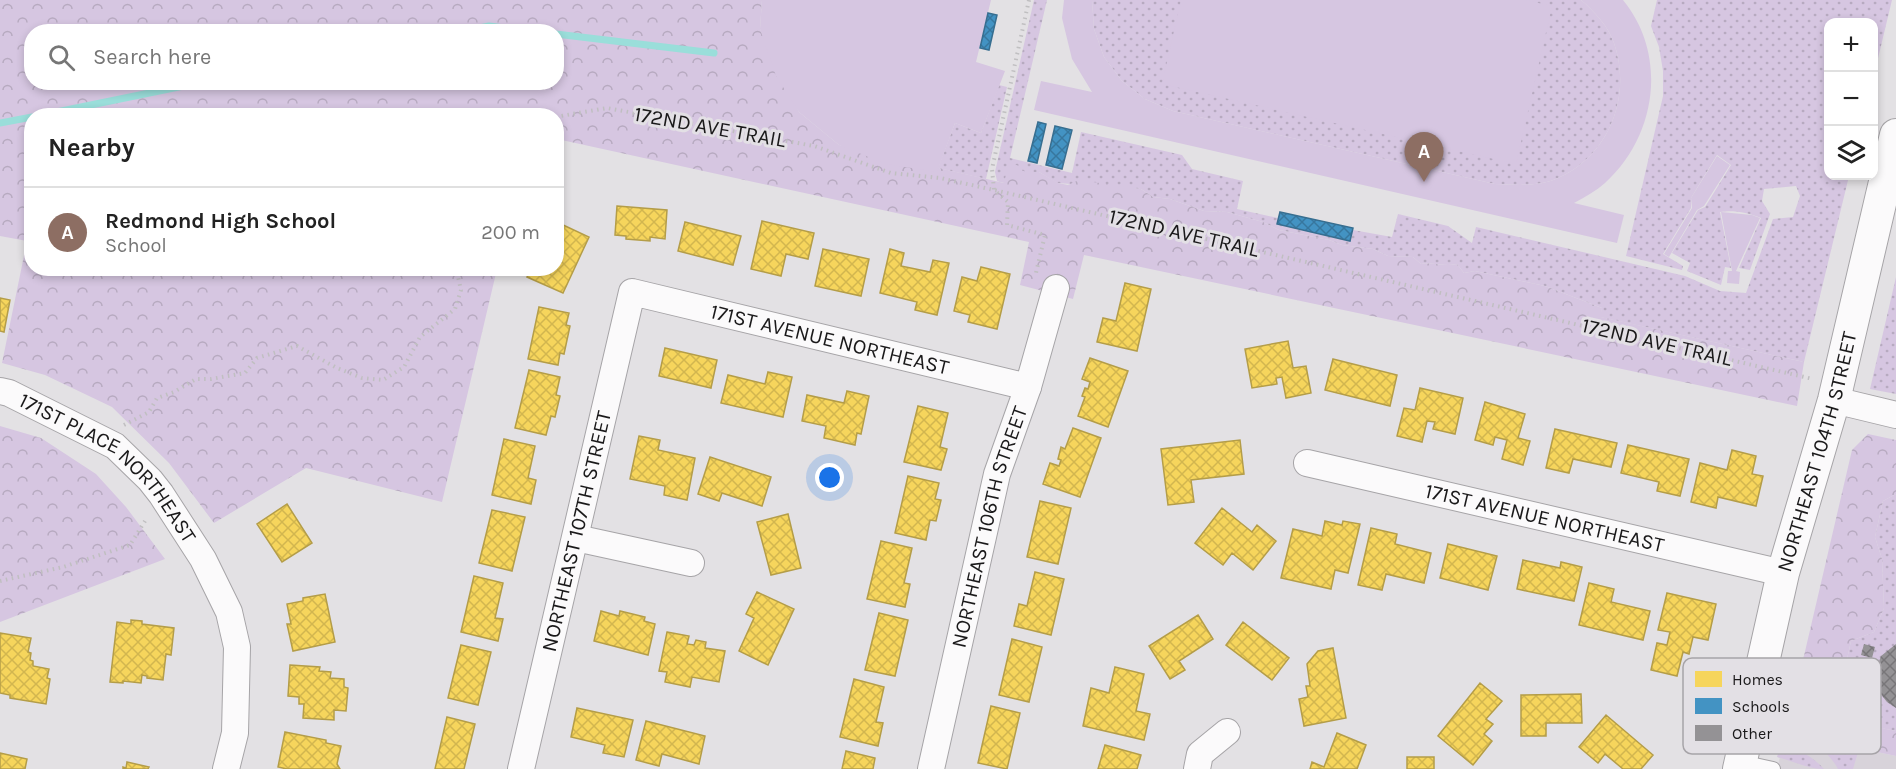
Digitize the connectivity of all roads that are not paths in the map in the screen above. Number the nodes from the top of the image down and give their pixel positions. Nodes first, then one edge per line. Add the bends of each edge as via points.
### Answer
1 (1896, 135) edge
2 (1045, 285) road end
3 (632, 292) joint
4 (1028, 387) junction
5 (0, 391) edge
6 (1834, 400) junction
7 (1896, 415) edge
8 (1307, 463) dead end
9 (576, 538) junction
10 (692, 563) dead end
11 (1783, 573) junction
12 (1764, 658) edge
13 (1227, 732) dead end
14 (1740, 766) edge
15 (226, 769) edge
16 (521, 769) edge
17 (931, 769) edge
18 (1197, 769) edge
19 (1773, 769) edge

1 - 6 street, NORTHEAST 104TH STREET
2 - 4 street, NORTHEAST 106TH STREET
3 - 4 street, 171ST AVENUE NORTHEAST
3 - 9 street, NORTHEAST 107TH STREET
4 - 17 street, NORTHEAST 106TH STREET via 997,474
5 - 15 street, 171ST PLACE NORTHEAST via 116,446 156,487 204,559 230,612 237,647 235,733
6 - 7 street
6 - 11 street, NORTHEAST 104TH STREET
8 - 11 street, 171ST AVENUE NORTHEAST
9 - 10 street
9 - 16 street, NORTHEAST 107TH STREET
11 - 12 street, NORTHEAST 104TH STREET
13 - 18 street via 1200,754
14 - 19 lane

